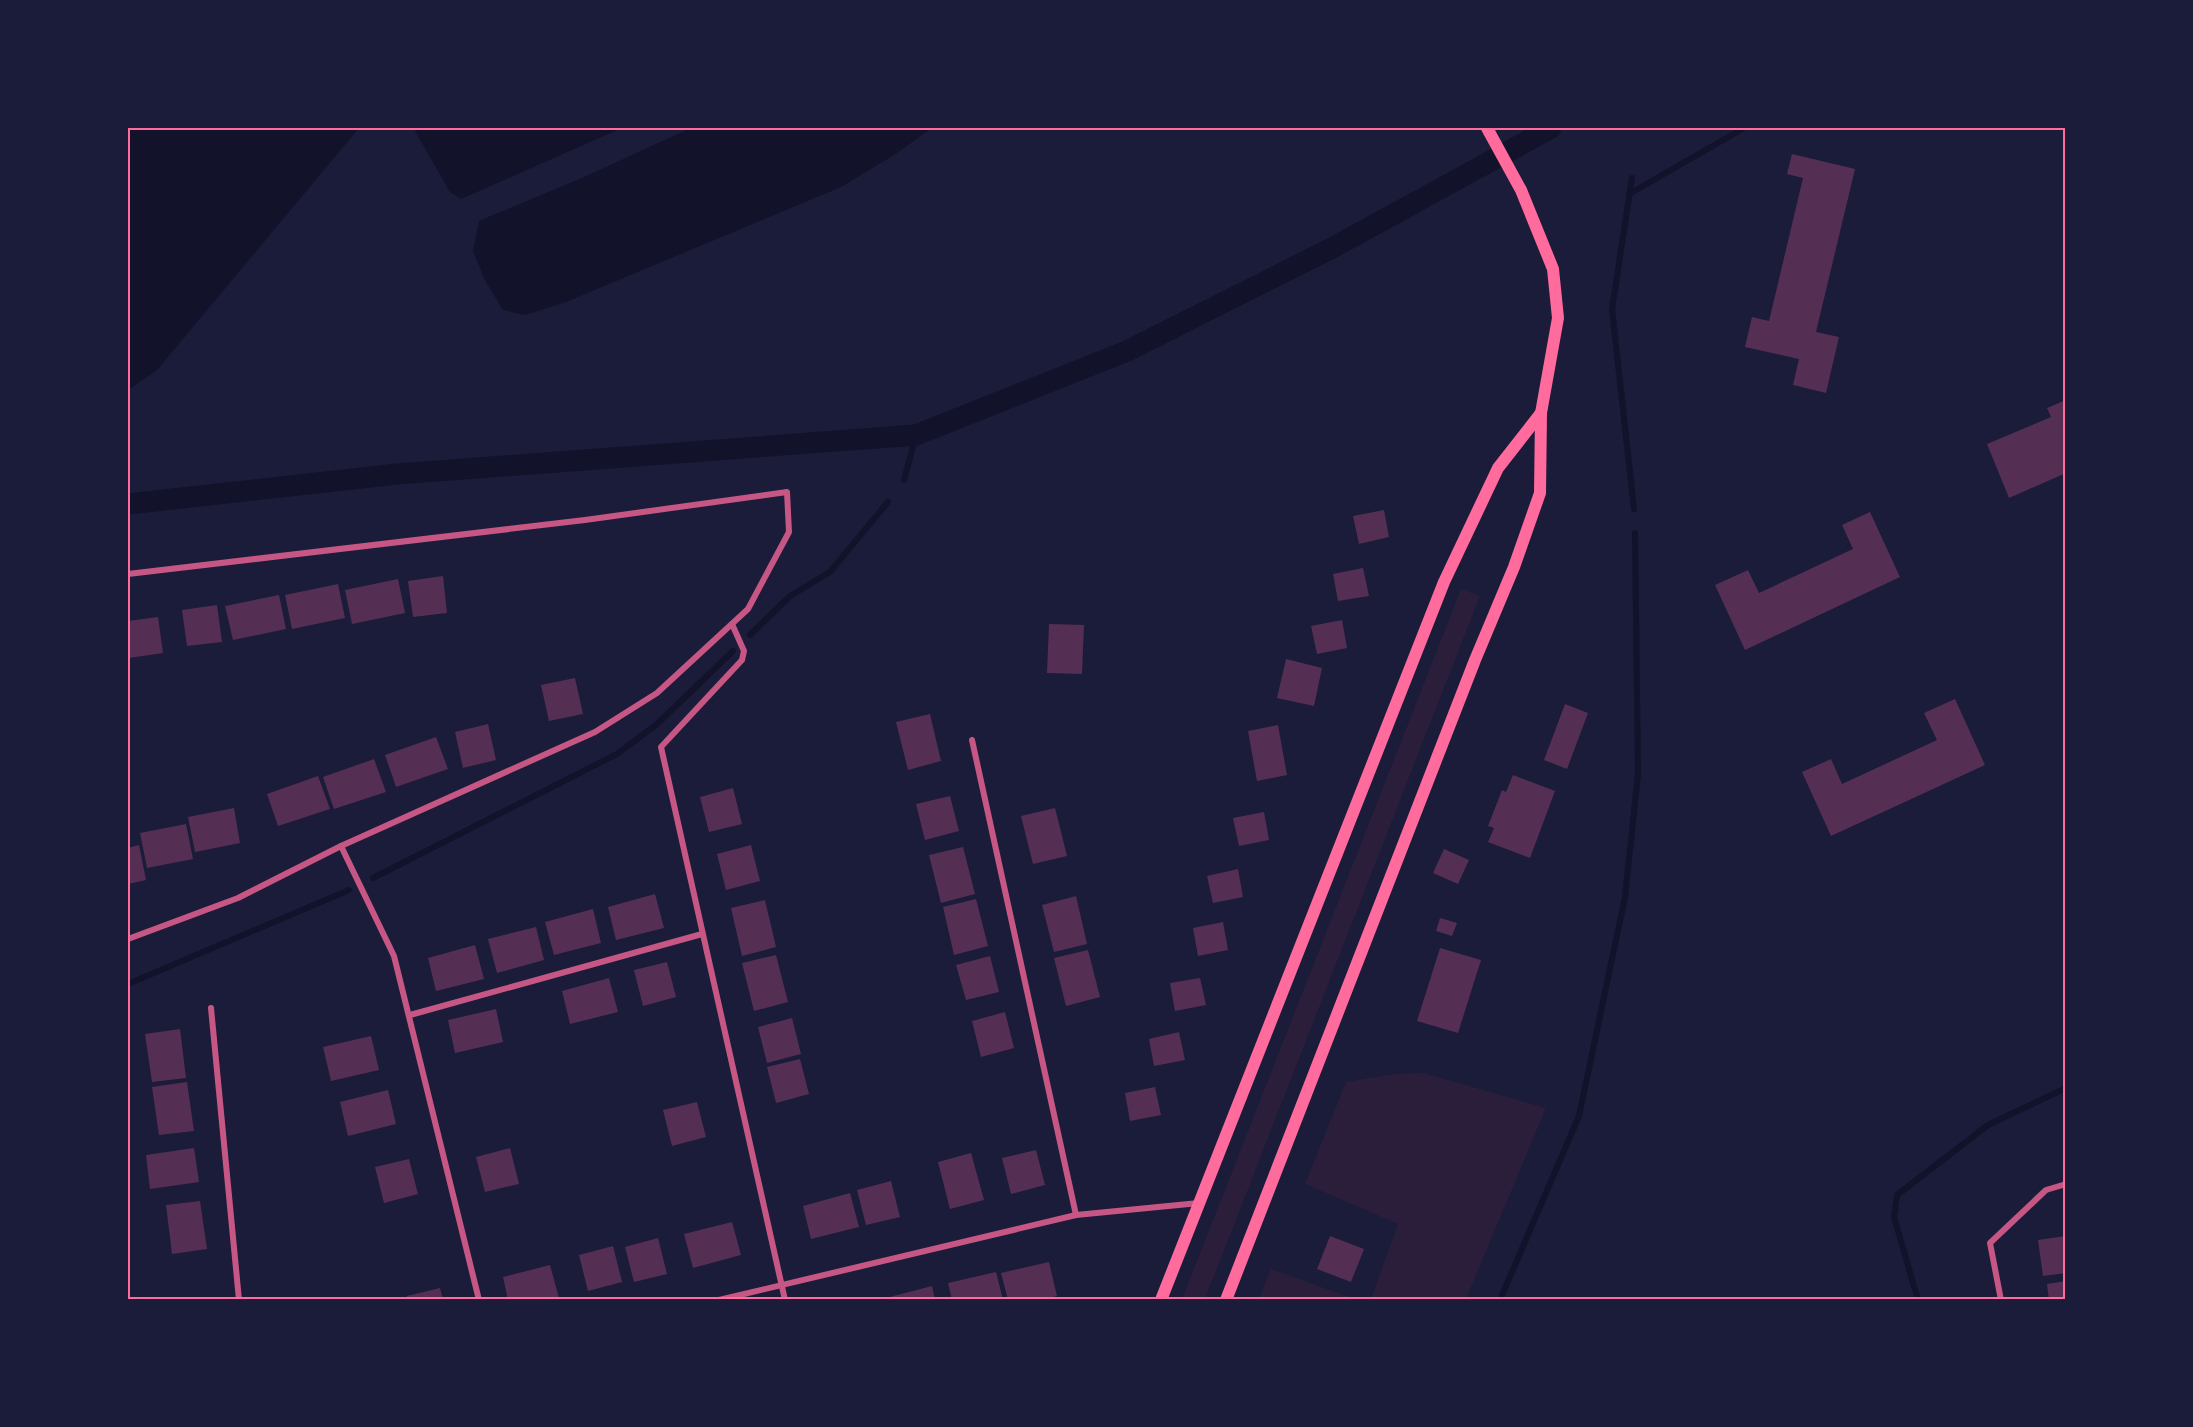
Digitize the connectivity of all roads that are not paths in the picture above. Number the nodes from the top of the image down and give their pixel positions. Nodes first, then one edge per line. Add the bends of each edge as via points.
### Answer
1 (1487, 128) edge
2 (1541, 413) junction
3 (128, 574) edge
4 (732, 624) junction
5 (972, 740) dead end
6 (341, 846) junction
7 (702, 934) junction
8 (128, 939) edge
9 (211, 1008) dead end
10 (410, 1016) junction
11 (2066, 1184) edge
12 (1200, 1203) junction
13 (1076, 1215) junction
14 (782, 1285) junction
15 (239, 1299) edge
16 (479, 1299) edge
17 (718, 1299) edge
18 (785, 1299) edge
19 (1161, 1299) edge
20 (1226, 1299) edge
21 (2001, 1299) edge

1 - 2 main road via 1521,190 1553,269 1558,318
2 - 12 main road via 1498,468 1444,582
2 - 20 main road via 1540,493 1514,567
3 - 4 street via 787,492 789,532 748,609
4 - 6 street via 657,693 595,732
4 - 7 street via 744,651 742,660 661,747
5 - 13 street
6 - 8 street via 238,898
6 - 10 street via 394,956
7 - 10 street
7 - 14 street
9 - 15 street
10 - 16 street
11 - 21 street via 2046,1190 1990,1243
12 - 13 street
12 - 19 main road
13 - 14 street
14 - 17 street
14 - 18 street

